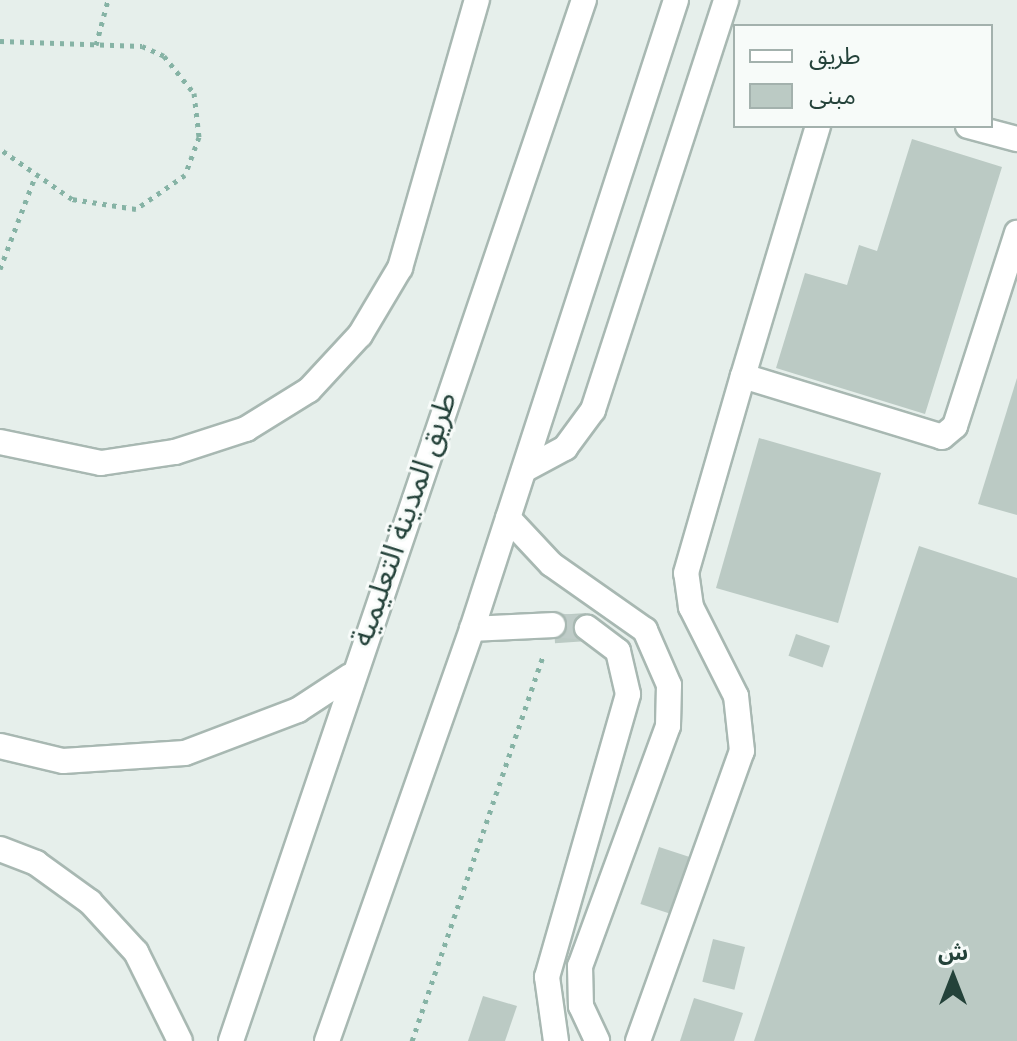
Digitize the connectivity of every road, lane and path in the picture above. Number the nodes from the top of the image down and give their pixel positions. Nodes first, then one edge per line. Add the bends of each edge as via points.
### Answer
1 (108, 0) edge
2 (477, 0) edge
3 (584, 0) edge
4 (676, 0) edge
5 (726, 0) edge
6 (0, 41) edge
7 (96, 45) junction
8 (817, 128) edge
9 (976, 128) edge
10 (1017, 139) edge
11 (0, 149) edge
12 (35, 177) junction
13 (1017, 233) edge
14 (0, 269) edge
15 (743, 376) junction
16 (0, 442) edge
17 (524, 470) junction
18 (508, 518) junction
19 (553, 625) joint
20 (587, 628) tunnel mouth
21 (472, 629) junction
22 (350, 676) junction
23 (0, 746) edge
24 (0, 849) edge
25 (180, 1041) edge
26 (231, 1041) edge
27 (327, 1041) edge
28 (412, 1041) edge
29 (556, 1041) edge
30 (597, 1041) edge
31 (638, 1041) edge

1 - 7 path
2 - 16 street via 400,268 360,335 309,390 246,429 175,452 101,463
3 - 22 street, طريق المدينة التعليمية
4 - 17 street
5 - 17 street via 593,410 565,448
6 - 7 path
7 - 12 path via 142,46 182,72 198,117 194,157 172,191 136,209 72,199
8 - 15 street
9 - 10 street
11 - 12 path
12 - 14 path
13 - 15 street via 955,426 942,437
15 - 31 street via 686,573 691,607 736,696 742,751
17 - 18 street
18 - 21 street
18 - 30 street via 551,564 645,630 669,685 662,745 580,966 581,1006
19 - 21 street
19 - 28 path
20 - 29 street via 618,651 628,694 547,977
21 - 27 street
22 - 23 street via 298,710 185,753 63,761
22 - 26 street, طريق المدينة التعليمية
24 - 25 street via 36,863 90,902 136,952

